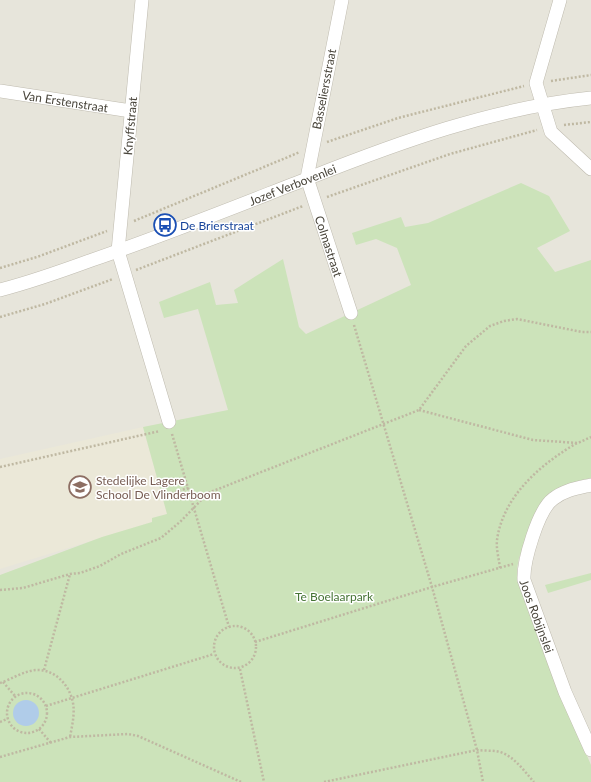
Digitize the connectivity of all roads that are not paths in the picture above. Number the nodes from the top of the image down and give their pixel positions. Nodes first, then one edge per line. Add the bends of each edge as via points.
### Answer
1 (142, 0) edge
2 (342, 0) edge
3 (560, 0) edge
4 (0, 91) edge
5 (591, 98) edge
6 (544, 105) junction
7 (131, 111) junction
8 (591, 169) edge
9 (307, 178) junction
10 (118, 251) junction
11 (0, 290) edge
12 (351, 313) road end
13 (169, 425) road end
14 (591, 485) edge
15 (591, 750) edge

1 - 7 street, Knyffstraat
2 - 9 street, Basseliersstraat
3 - 6 street via 536,83
4 - 7 street, Van Erstenstraat
5 - 6 street, Jozef Verbovenlei
6 - 8 street via 551,132
6 - 9 street, Jozef Verbovenlei via 493,115 422,136
7 - 10 street, Knyffstraat
9 - 10 street, Jozef Verbovenlei
9 - 12 street, Colmastraat
10 - 11 street, Jozef Verbovenlei
10 - 13 street
14 - 15 street, Joos Robijnslei via 564,492 547,505 542,512 524,572 524,580 565,692

